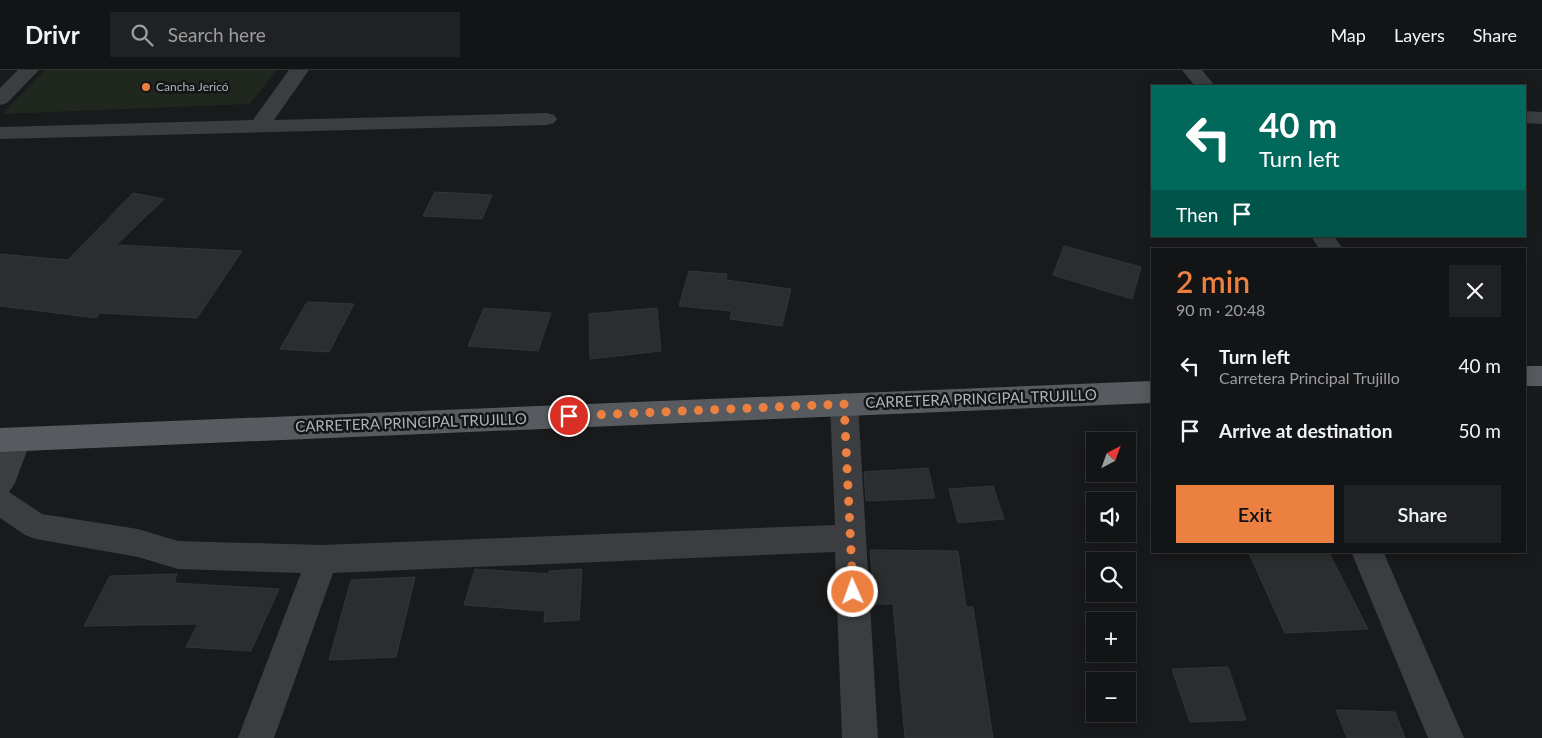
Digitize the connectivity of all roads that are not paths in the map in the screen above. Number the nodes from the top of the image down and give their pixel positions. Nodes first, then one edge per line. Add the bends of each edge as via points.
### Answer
1 (29, 70) edge
2 (299, 70) edge
3 (1192, 70) edge
4 (1203, 85) edge
5 (0, 99) edge
6 (1526, 117) edge
7 (1542, 118) edge
8 (547, 119) dead end
9 (259, 126) junction
10 (0, 133) edge
11 (1323, 237) edge
12 (1329, 248) edge
13 (1526, 376) edge
14 (1542, 376) edge
15 (1151, 392) edge
16 (844, 404) junction
17 (9, 440) edge
18 (0, 483) edge
19 (0, 502) edge
20 (851, 538) junction
21 (1368, 553) edge
22 (322, 559) junction
23 (256, 738) edge
24 (860, 738) edge
25 (1446, 738) edge

1 - 5 street
2 - 9 street
3 - 4 street
6 - 7 street
8 - 9 street
9 - 10 street
11 - 12 street
13 - 14 main road
15 - 16 main road, CARRETERA PRINCIPAL TRUJILLO
16 - 17 main road, CARRETERA PRINCIPAL TRUJILLO
16 - 20 street
17 - 18 street
19 - 22 street via 36,526 138,542 178,555
20 - 22 street
20 - 24 street
21 - 25 street
22 - 23 street

